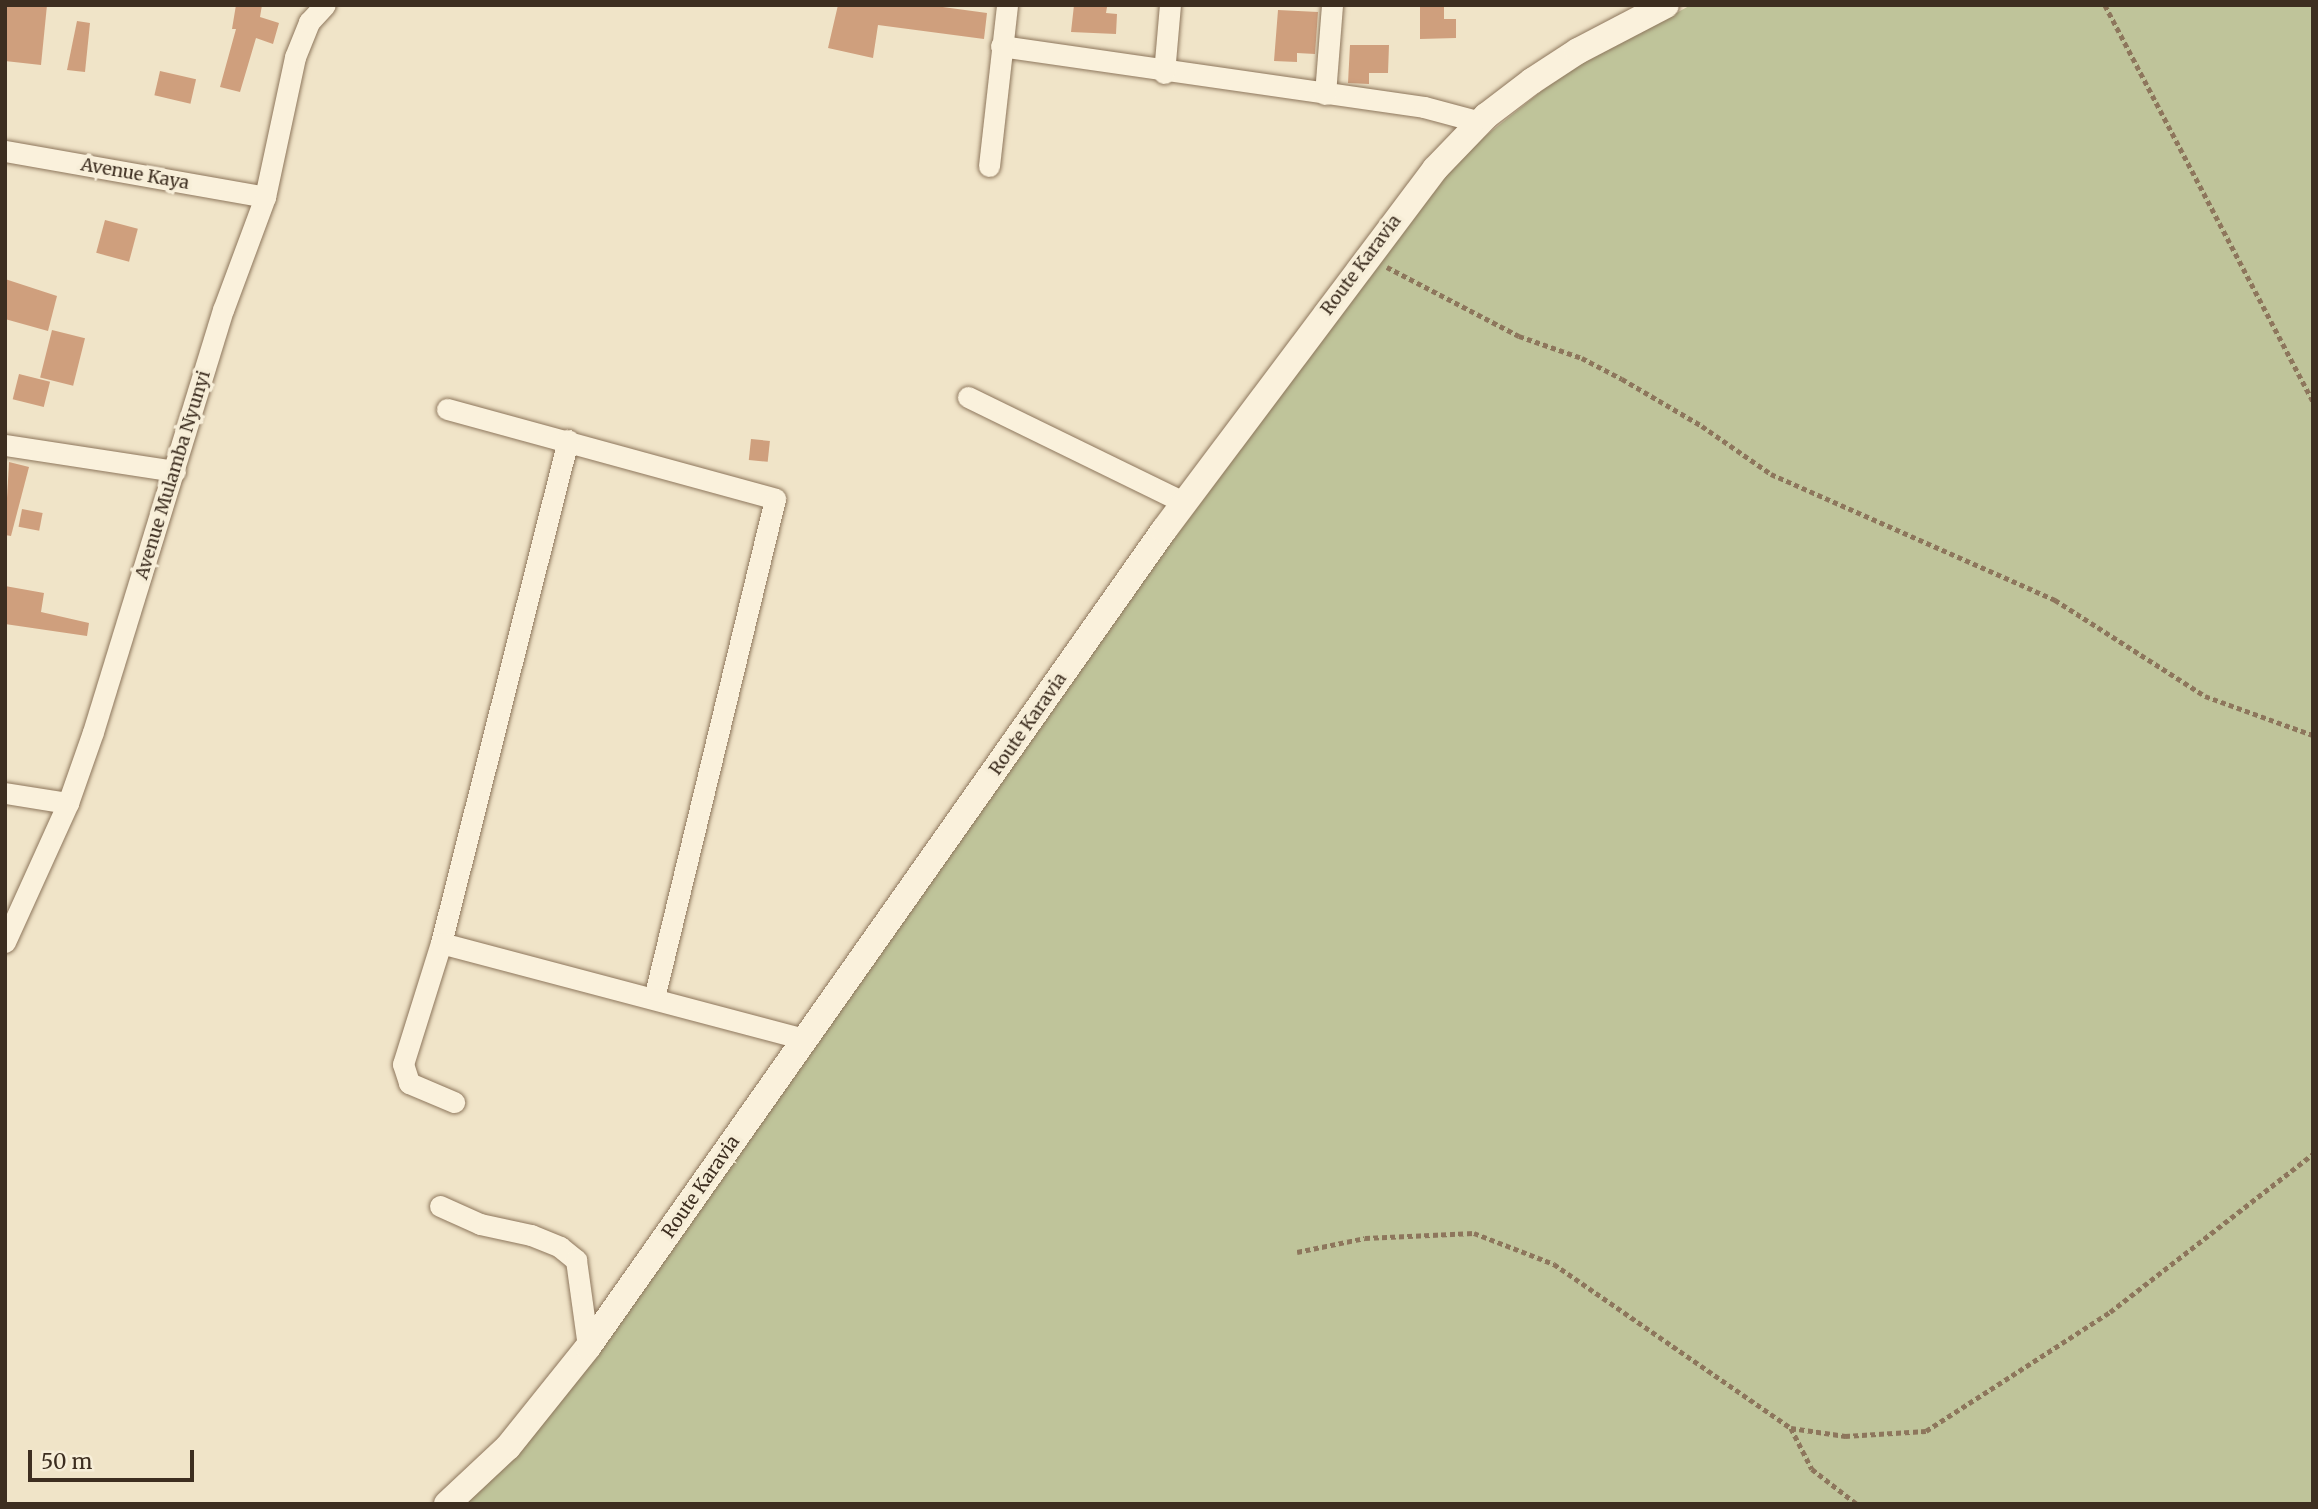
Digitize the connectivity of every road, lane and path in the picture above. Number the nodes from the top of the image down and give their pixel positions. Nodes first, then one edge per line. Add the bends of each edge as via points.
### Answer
1 (325, 5) edge
2 (1007, 5) edge
3 (1170, 5) edge
4 (1332, 5) edge
5 (1667, 5) edge
6 (2105, 5) edge
7 (1001, 46) junction
8 (1164, 73) junction
9 (1325, 94) junction
10 (1480, 122) junction
11 (5, 151) edge
12 (989, 166) dead end
13 (264, 197) junction
14 (1367, 255) junction
15 (968, 397) dead end
16 (2313, 401) edge
17 (447, 409) dead end
18 (568, 440) junction
19 (5, 445) edge
20 (175, 471) junction
21 (1185, 503) junction
22 (2313, 735) edge
23 (5, 793) edge
24 (68, 803) junction
25 (5, 942) edge
26 (441, 943) junction
27 (654, 998) junction
28 (805, 1039) junction
29 (454, 1102) dead end
30 (2313, 1154) edge
31 (440, 1206) dead end
32 (1297, 1252) dead end
33 (588, 1348) junction
34 (1791, 1427) junction
35 (447, 1504) edge
36 (1857, 1504) edge

1 - 13 street, Avenue Mulamba Nyunyi via 309,22 295,57
2 - 7 street
3 - 8 street
4 - 9 street
5 - 10 street, Route Karavia via 1578,51
6 - 16 path
7 - 8 street
7 - 12 street
8 - 9 street
9 - 10 street via 1424,107
10 - 14 street, Route Karavia via 1435,169
11 - 13 street, Avenue Kaya
13 - 20 street, Avenue Mulamba Nyunyi via 223,310
14 - 21 street, Route Karavia
14 - 22 path via 1413,285 1622,379 1702,426 1770,474 2055,600 2205,696
15 - 21 street
17 - 18 street
18 - 26 street
18 - 27 street via 775,499
19 - 20 street
20 - 24 street, Avenue Mulamba Nyunyi
21 - 28 street, Route Karavia
23 - 24 street
24 - 25 street, Avenue Mulamba Nyunyi
26 - 27 street
26 - 29 street via 403,1064 409,1083
27 - 28 street
28 - 33 street, Route Karavia
30 - 34 path via 2110,1312 1926,1431 1845,1436
31 - 33 street via 480,1224 531,1235 560,1247 576,1260
32 - 34 path via 1365,1238 1474,1233 1553,1264
33 - 35 street, Route Karavia via 508,1447
34 - 36 path via 1812,1469

